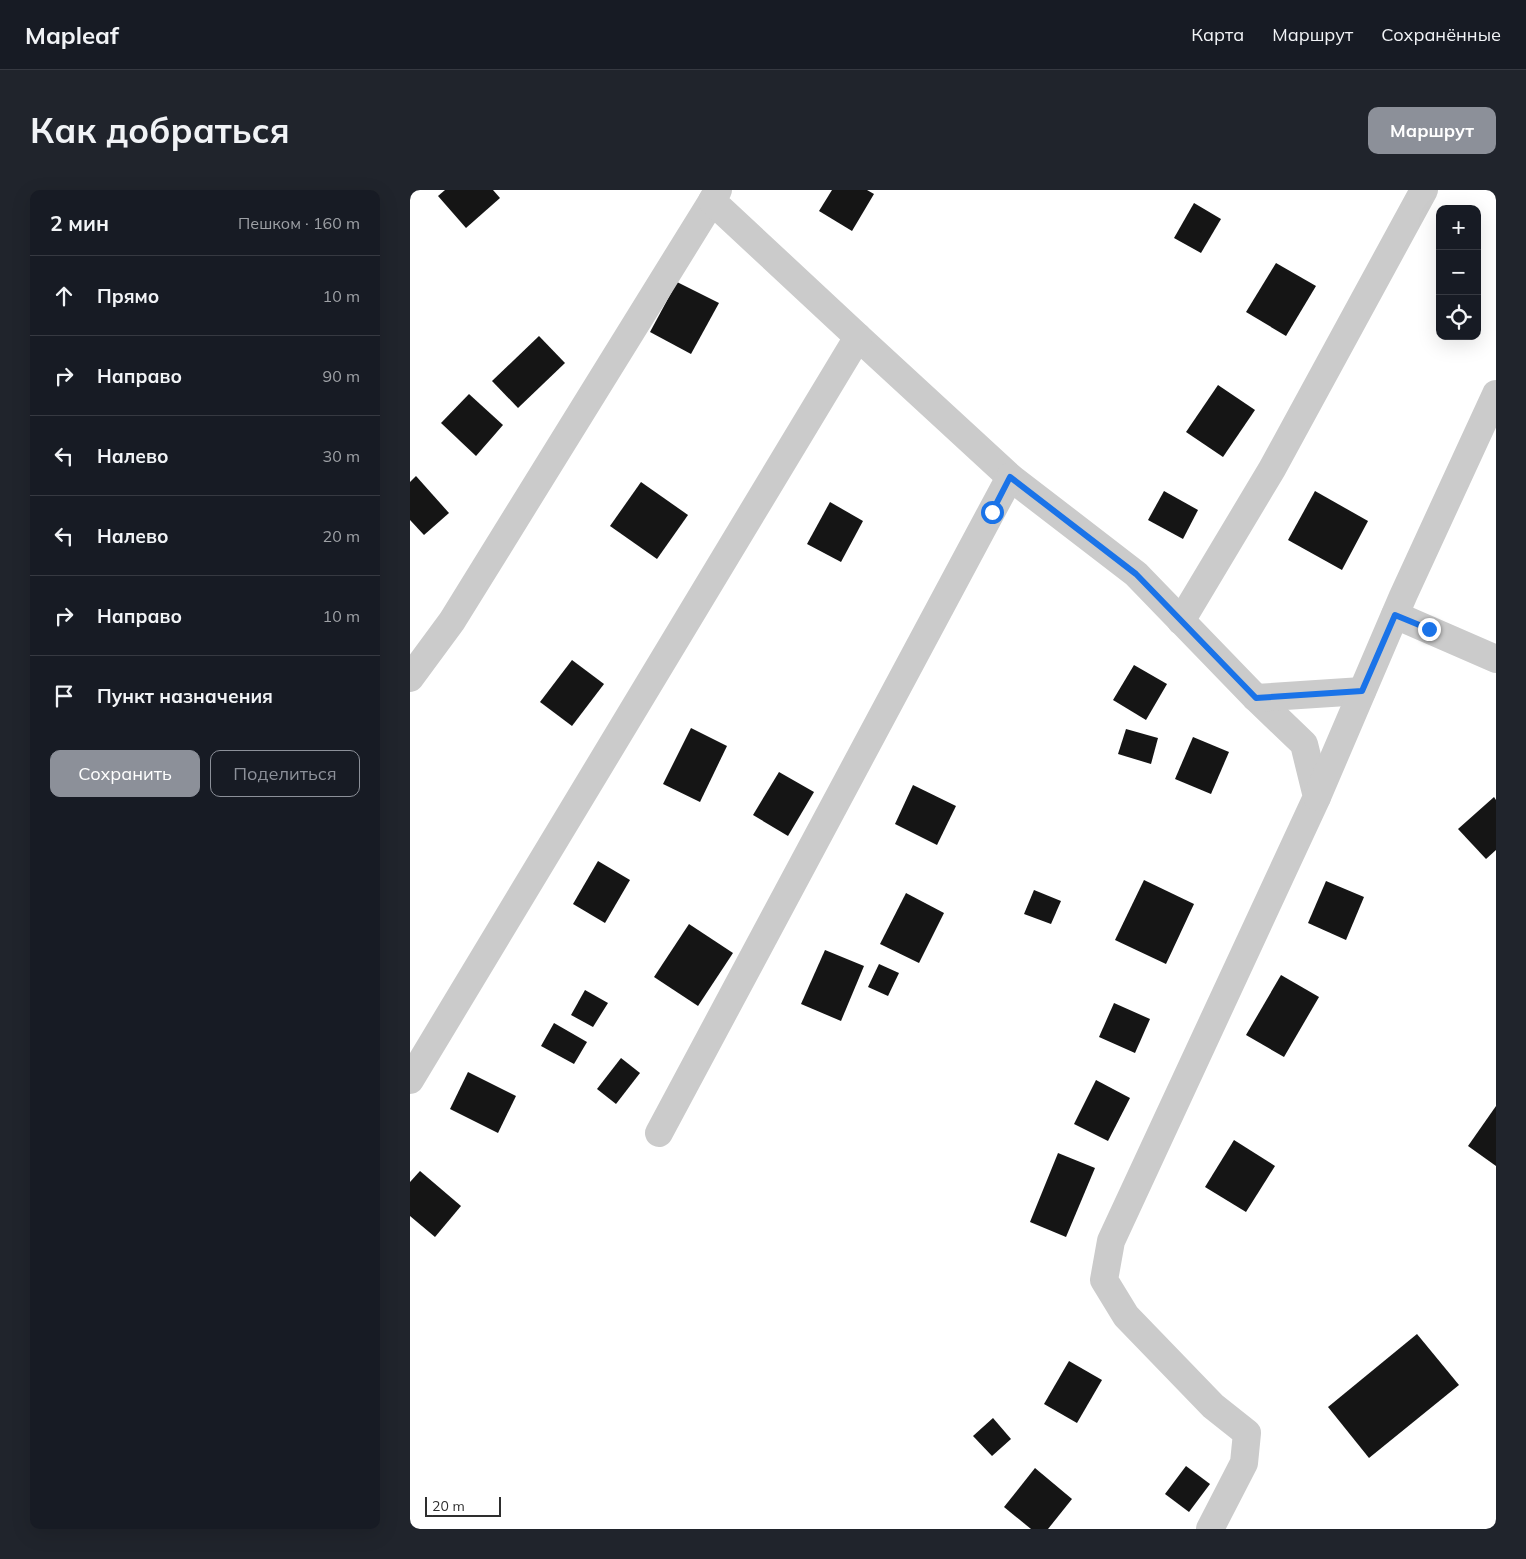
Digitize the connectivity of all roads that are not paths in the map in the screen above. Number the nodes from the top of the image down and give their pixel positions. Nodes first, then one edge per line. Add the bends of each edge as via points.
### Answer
1 (1424, 190) edge
2 (715, 196) edge
3 (858, 337) junction
4 (1496, 394) edge
5 (1010, 477) junction
6 (1395, 615) junction
7 (1181, 621) junction
8 (1496, 659) edge
9 (410, 678) edge
10 (1362, 691) junction
11 (1256, 698) junction
12 (1316, 797) junction
13 (410, 1080) edge
14 (659, 1133) dead end
15 (1210, 1529) edge

1 - 7 street via 1272,469
2 - 3 street
2 - 9 street via 452,621
3 - 5 street
3 - 13 street
4 - 6 street
5 - 7 street via 1136,574
5 - 14 street
6 - 8 street
6 - 10 street
7 - 11 street
10 - 11 street
10 - 12 street
11 - 12 street via 1304,744
12 - 15 street via 1111,1241 1104,1280 1126,1316 1213,1406 1247,1433 1244,1463

